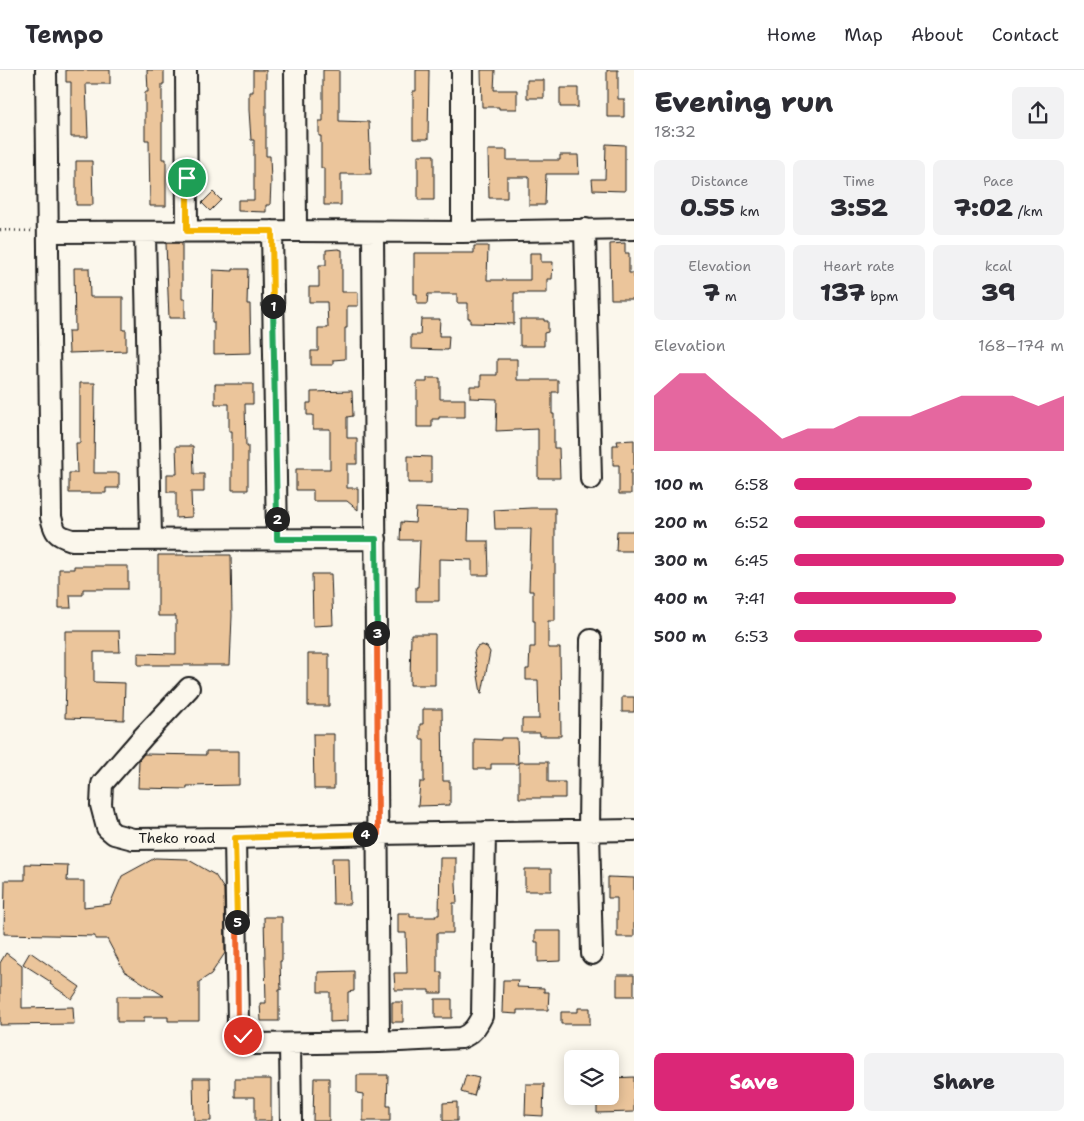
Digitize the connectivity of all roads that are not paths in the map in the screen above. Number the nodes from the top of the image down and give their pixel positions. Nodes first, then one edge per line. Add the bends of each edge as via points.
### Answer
1 (46, 70) edge
2 (186, 70) edge
3 (296, 70) edge
4 (462, 70) edge
5 (585, 229) junction
6 (634, 229) edge
7 (187, 231) junction
8 (272, 231) junction
9 (296, 231) junction
10 (48, 232) junction
11 (145, 232) junction
12 (373, 232) junction
13 (462, 232) junction
14 (591, 479) dead end
15 (151, 538) junction
16 (277, 539) junction
17 (376, 539) junction
18 (591, 640) dead end
19 (189, 688) dead end
20 (634, 830) edge
21 (589, 831) junction
22 (485, 832) junction
23 (378, 834) junction
24 (235, 838) junction
25 (592, 954) dead end
26 (380, 1042) junction
27 (290, 1044) junction
28 (291, 1121) edge

1 - 10 street
2 - 7 street
3 - 9 street
4 - 13 street
5 - 6 street
5 - 13 street
5 - 14 street
7 - 8 street
7 - 11 street
8 - 9 street
8 - 16 street
9 - 12 street
10 - 11 street
10 - 15 street via 51,517 55,531 72,540
11 - 15 street
12 - 13 street
12 - 17 street
15 - 16 street
16 - 17 street
17 - 23 street
18 - 21 street
19 - 24 street, Theko road via 102,784 104,819 114,834 133,839
20 - 21 street, Theko road
21 - 22 street, Theko road
21 - 25 street
22 - 23 street, Theko road
22 - 26 street via 482,1016 478,1024 461,1038
23 - 24 street, Theko road
23 - 26 street
24 - 27 street via 238,1024 247,1042
26 - 27 street
27 - 28 street

